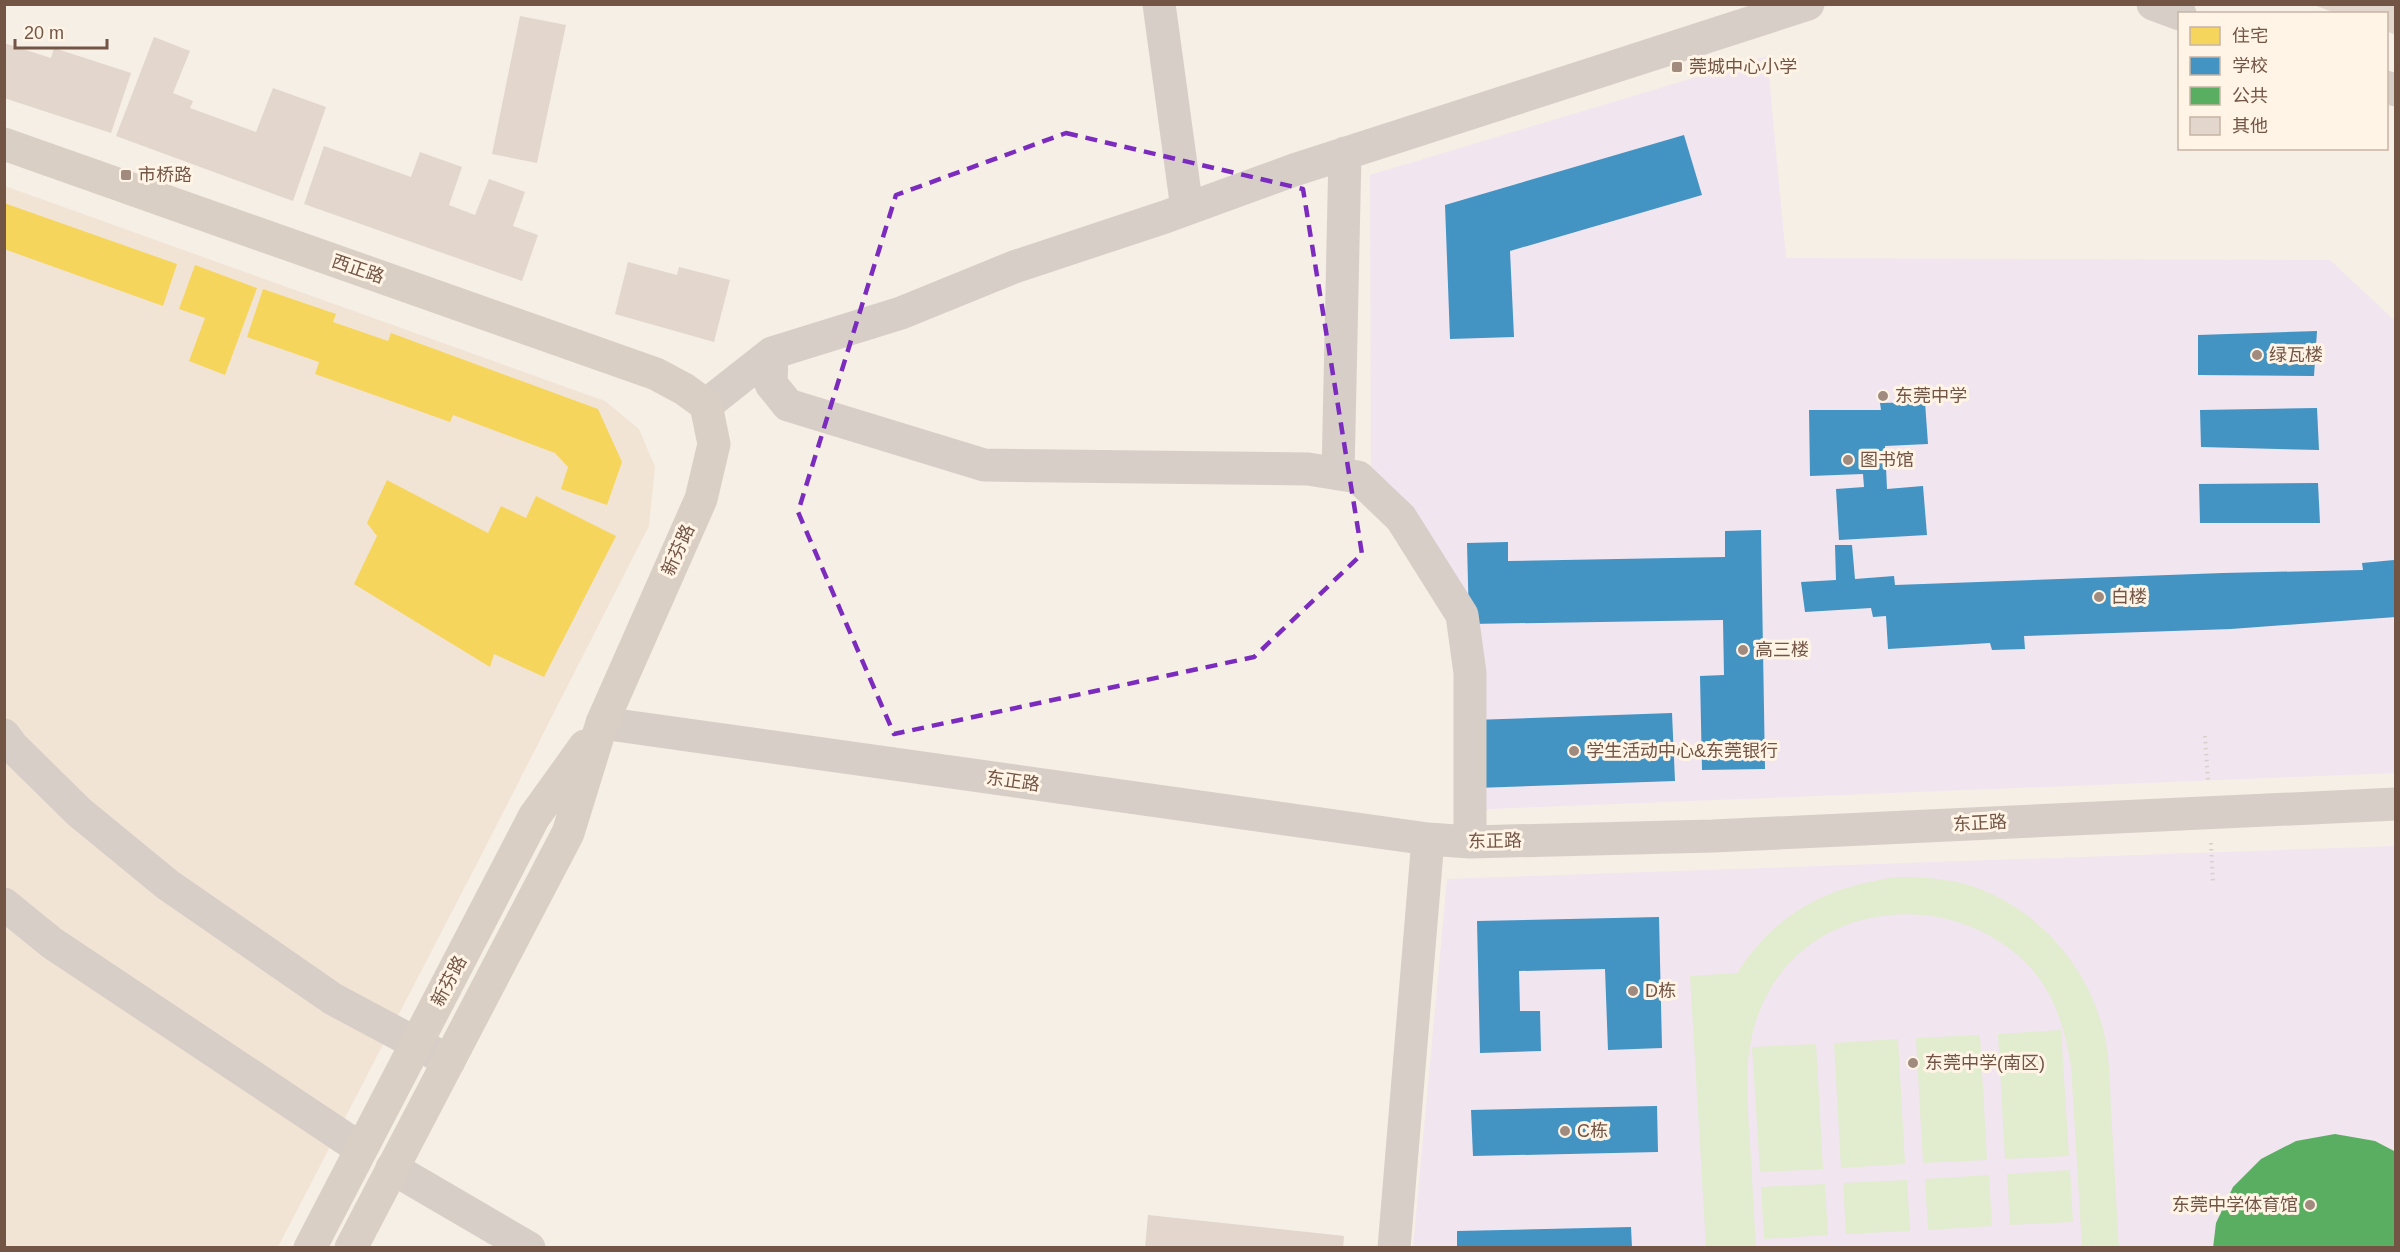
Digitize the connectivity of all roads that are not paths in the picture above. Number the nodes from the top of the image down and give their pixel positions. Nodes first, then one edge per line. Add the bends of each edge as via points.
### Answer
1 (1159, 4) edge
2 (1808, 4) edge
3 (2153, 4) edge
4 (2178, 13) edge
5 (4, 144) edge
6 (1344, 153) junction
7 (1187, 209) junction
8 (772, 353) junction
9 (706, 405) junction
10 (1338, 474) junction
11 (602, 723) junction
12 (4, 735) edge
13 (2396, 804) edge
14 (1428, 839) junction
15 (1470, 842) junction
16 (4, 904) edge
17 (416, 1044) junction
18 (448, 1061) junction
19 (361, 1149) junction
20 (392, 1168) junction
21 (310, 1248) edge
22 (351, 1248) edge
23 (529, 1248) edge
24 (1394, 1248) edge

1 - 7 street
2 - 6 street
3 - 4 street
5 - 9 main road, 西正路 via 656,374
6 - 7 street
6 - 10 street
7 - 8 street via 1014,267 900,314
8 - 9 street
8 - 10 street via 771,384 788,405 984,465 1308,469
9 - 11 main road, 新芬路 via 714,444 701,499
10 - 15 street via 1358,477 1401,518 1462,615 1470,673
11 - 14 street, 东正路
11 - 17 main road, 新芬路 via 534,817
11 - 18 main road, 新芬路 via 568,833
12 - 17 street via 79,812 168,885 333,999
13 - 15 street, 东正路 via 1713,836
14 - 15 street, 东正路
14 - 24 street
16 - 19 street via 52,943
17 - 18 street
17 - 19 main road, 新芬路
18 - 20 main road, 新芬路
19 - 21 main road, 新芬路
20 - 22 main road, 新芬路
20 - 23 street

